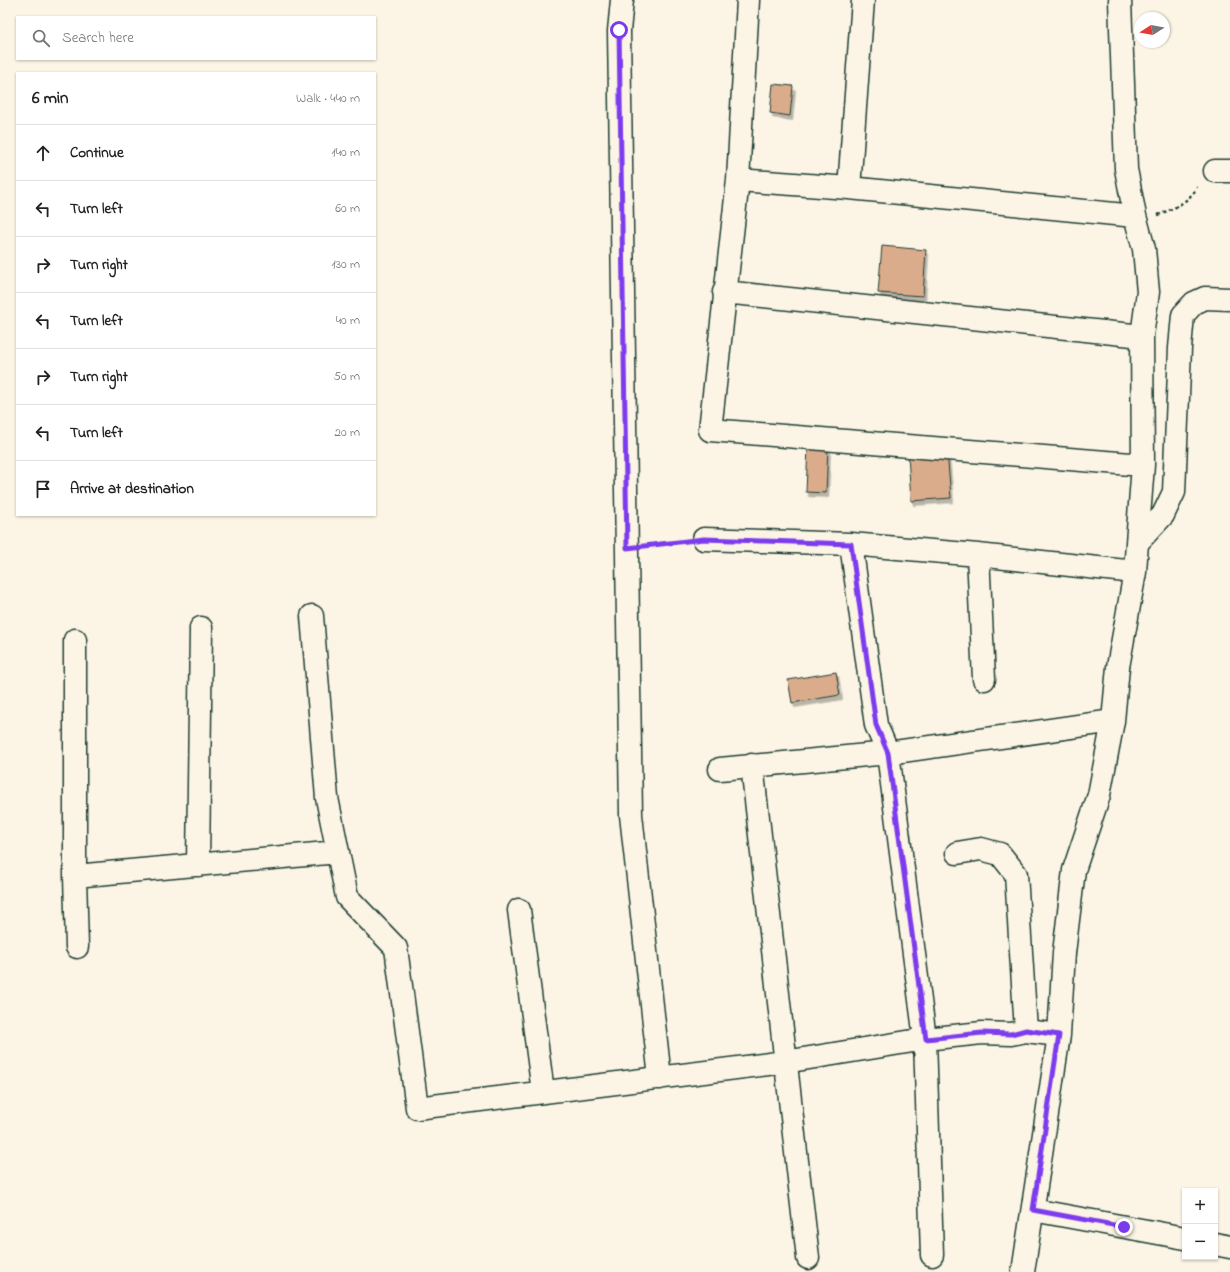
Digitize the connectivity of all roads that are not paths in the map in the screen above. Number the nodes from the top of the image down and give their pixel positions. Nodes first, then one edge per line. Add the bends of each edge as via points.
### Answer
1 (622, 0) edge
2 (748, 0) edge
3 (863, 0) edge
4 (1120, 0) edge
5 (738, 180) junction
6 (849, 188) junction
7 (1136, 221) junction
8 (724, 292) junction
9 (1230, 299) edge
10 (1142, 336) junction
11 (1143, 465) junction
12 (704, 539) road end
13 (1137, 543) junction
14 (851, 544) junction
15 (978, 556) junction
16 (1135, 572) junction
17 (312, 616) dead end
18 (201, 628) dead end
19 (75, 640) dead end
20 (984, 679) dead end
21 (1114, 721) junction
22 (888, 753) junction
23 (752, 765) junction
24 (720, 768) dead end
25 (338, 852) junction
26 (956, 853) dead end
27 (198, 865) junction
28 (74, 876) junction
29 (520, 910) dead end
30 (77, 947) dead end
31 (1026, 1030) junction
32 (1059, 1035) junction
33 (926, 1039) junction
34 (785, 1062) junction
35 (660, 1078) junction
36 (543, 1092) junction
37 (1033, 1210) junction
38 (1182, 1237) edge
39 (1218, 1244) edge
40 (1230, 1246) edge
41 (932, 1255) dead end
42 (808, 1258) dead end
43 (1023, 1272) edge

1 - 35 street via 619,30 632,815
2 - 5 street
3 - 6 street
4 - 7 street via 1126,169
5 - 6 street
5 - 8 street
6 - 7 street
7 - 10 street via 1144,249 1148,292
8 - 10 street
8 - 11 street via 710,430
9 - 13 street via 1205,298 1194,303 1183,315 1174,492 1163,515
10 - 11 street
11 - 13 street
12 - 14 street
13 - 16 street
14 - 15 street
14 - 22 street via 876,725
15 - 16 street
15 - 20 street
16 - 21 street via 1118,667
17 - 25 street via 327,798
18 - 27 street
19 - 28 street
21 - 22 street
21 - 32 street via 1099,795 1074,870 1064,953
22 - 23 street
22 - 33 street
23 - 24 street
23 - 34 street
25 - 27 street
25 - 36 street via 347,897 396,948 417,1108
26 - 31 street via 981,849 1000,854 1016,874
27 - 28 street
28 - 30 street
29 - 36 street
31 - 32 street
31 - 33 street via 1011,1034 982,1033
32 - 37 street
33 - 34 street
33 - 41 street
34 - 35 street
34 - 42 street
35 - 36 street
37 - 38 street
37 - 43 street
39 - 40 street

